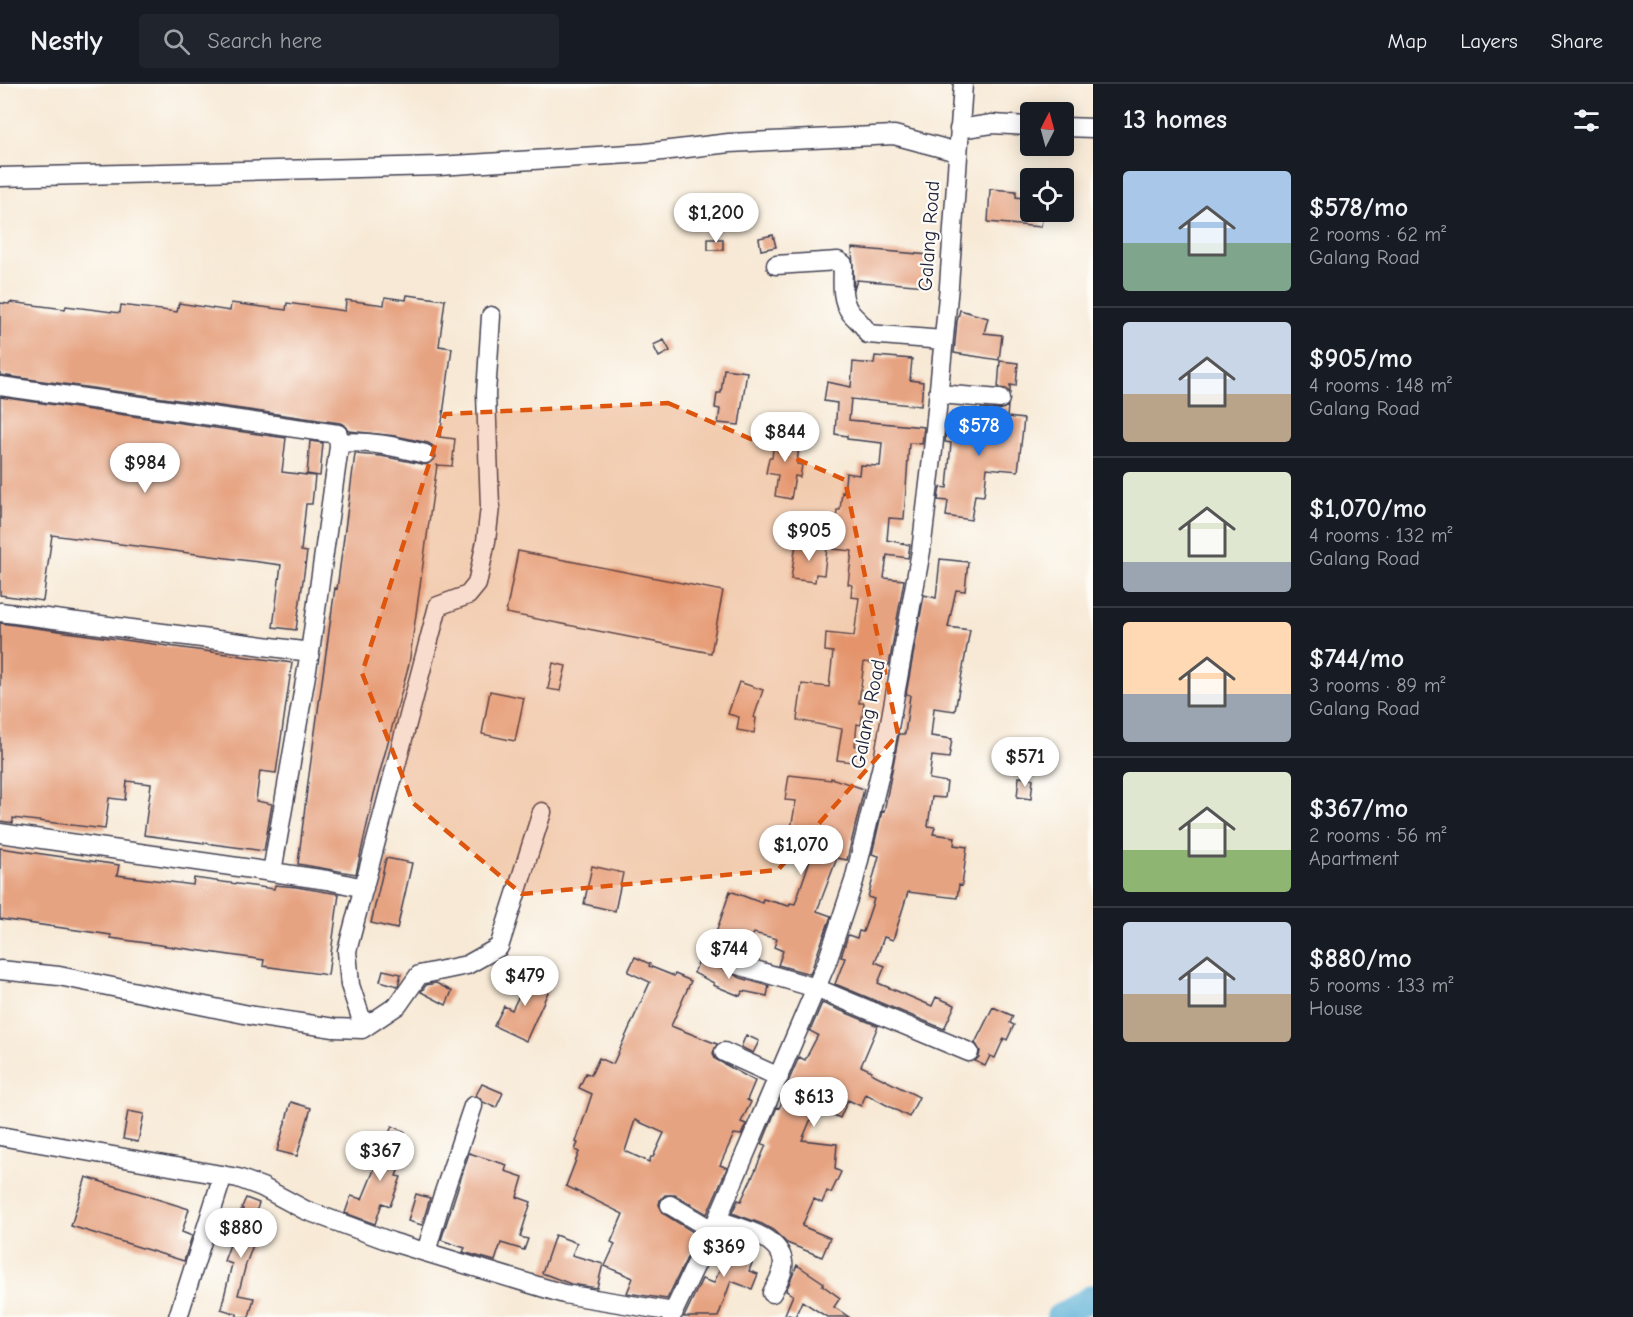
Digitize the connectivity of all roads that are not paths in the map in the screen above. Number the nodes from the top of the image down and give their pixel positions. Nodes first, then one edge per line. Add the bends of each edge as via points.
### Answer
1 (963, 84) edge
2 (1020, 125) edge
3 (1074, 127) edge
4 (1093, 128) edge
5 (959, 129) junction
6 (957, 152) junction
7 (0, 177) edge
8 (776, 265) dead end
9 (491, 316) dead end
10 (943, 340) junction
11 (0, 386) edge
12 (939, 394) junction
13 (1000, 399) dead end
14 (339, 443) junction
15 (425, 454) dead end
16 (0, 612) edge
17 (310, 651) junction
18 (542, 812) dead end
19 (0, 833) edge
20 (272, 872) junction
21 (364, 888) junction
22 (738, 965) dead end
23 (0, 970) edge
24 (816, 988) junction
25 (362, 1029) junction
26 (723, 1052) dead end
27 (969, 1052) dead end
28 (779, 1077) junction
29 (473, 1106) dead end
30 (0, 1136) edge
31 (223, 1175) junction
32 (670, 1204) dead end
33 (715, 1225) junction
34 (426, 1252) junction
35 (772, 1293) dead end
36 (672, 1314) edge
37 (178, 1317) edge

1 - 5 street, Galang Road
2 - 5 street via 993,124
3 - 4 street
5 - 6 street, Galang Road
6 - 7 street via 883,135 439,166
6 - 10 street, Galang Road
8 - 10 street via 838,261 843,264 848,309 868,334
9 - 21 street via 486,394 490,507 477,584 468,596 438,606
10 - 12 street, Galang Road
11 - 14 street via 338,434
12 - 13 street
12 - 24 street, Galang Road via 921,551 883,761 846,908
14 - 15 street
14 - 17 street
16 - 17 street
17 - 20 street
18 - 25 street via 499,947 467,965 418,975 398,1005
19 - 20 street
20 - 21 street
21 - 25 street via 347,951 350,985
22 - 24 street
23 - 25 street via 59,976 254,1016
24 - 27 street
24 - 28 street, Galang Road
26 - 28 street
28 - 33 street, Galang Road
29 - 34 street
30 - 31 street
31 - 34 street via 262,1187 348,1227
31 - 37 street
32 - 33 street
33 - 35 street via 761,1236 778,1249 783,1270
33 - 36 street, Galang Road
34 - 36 street via 564,1294

